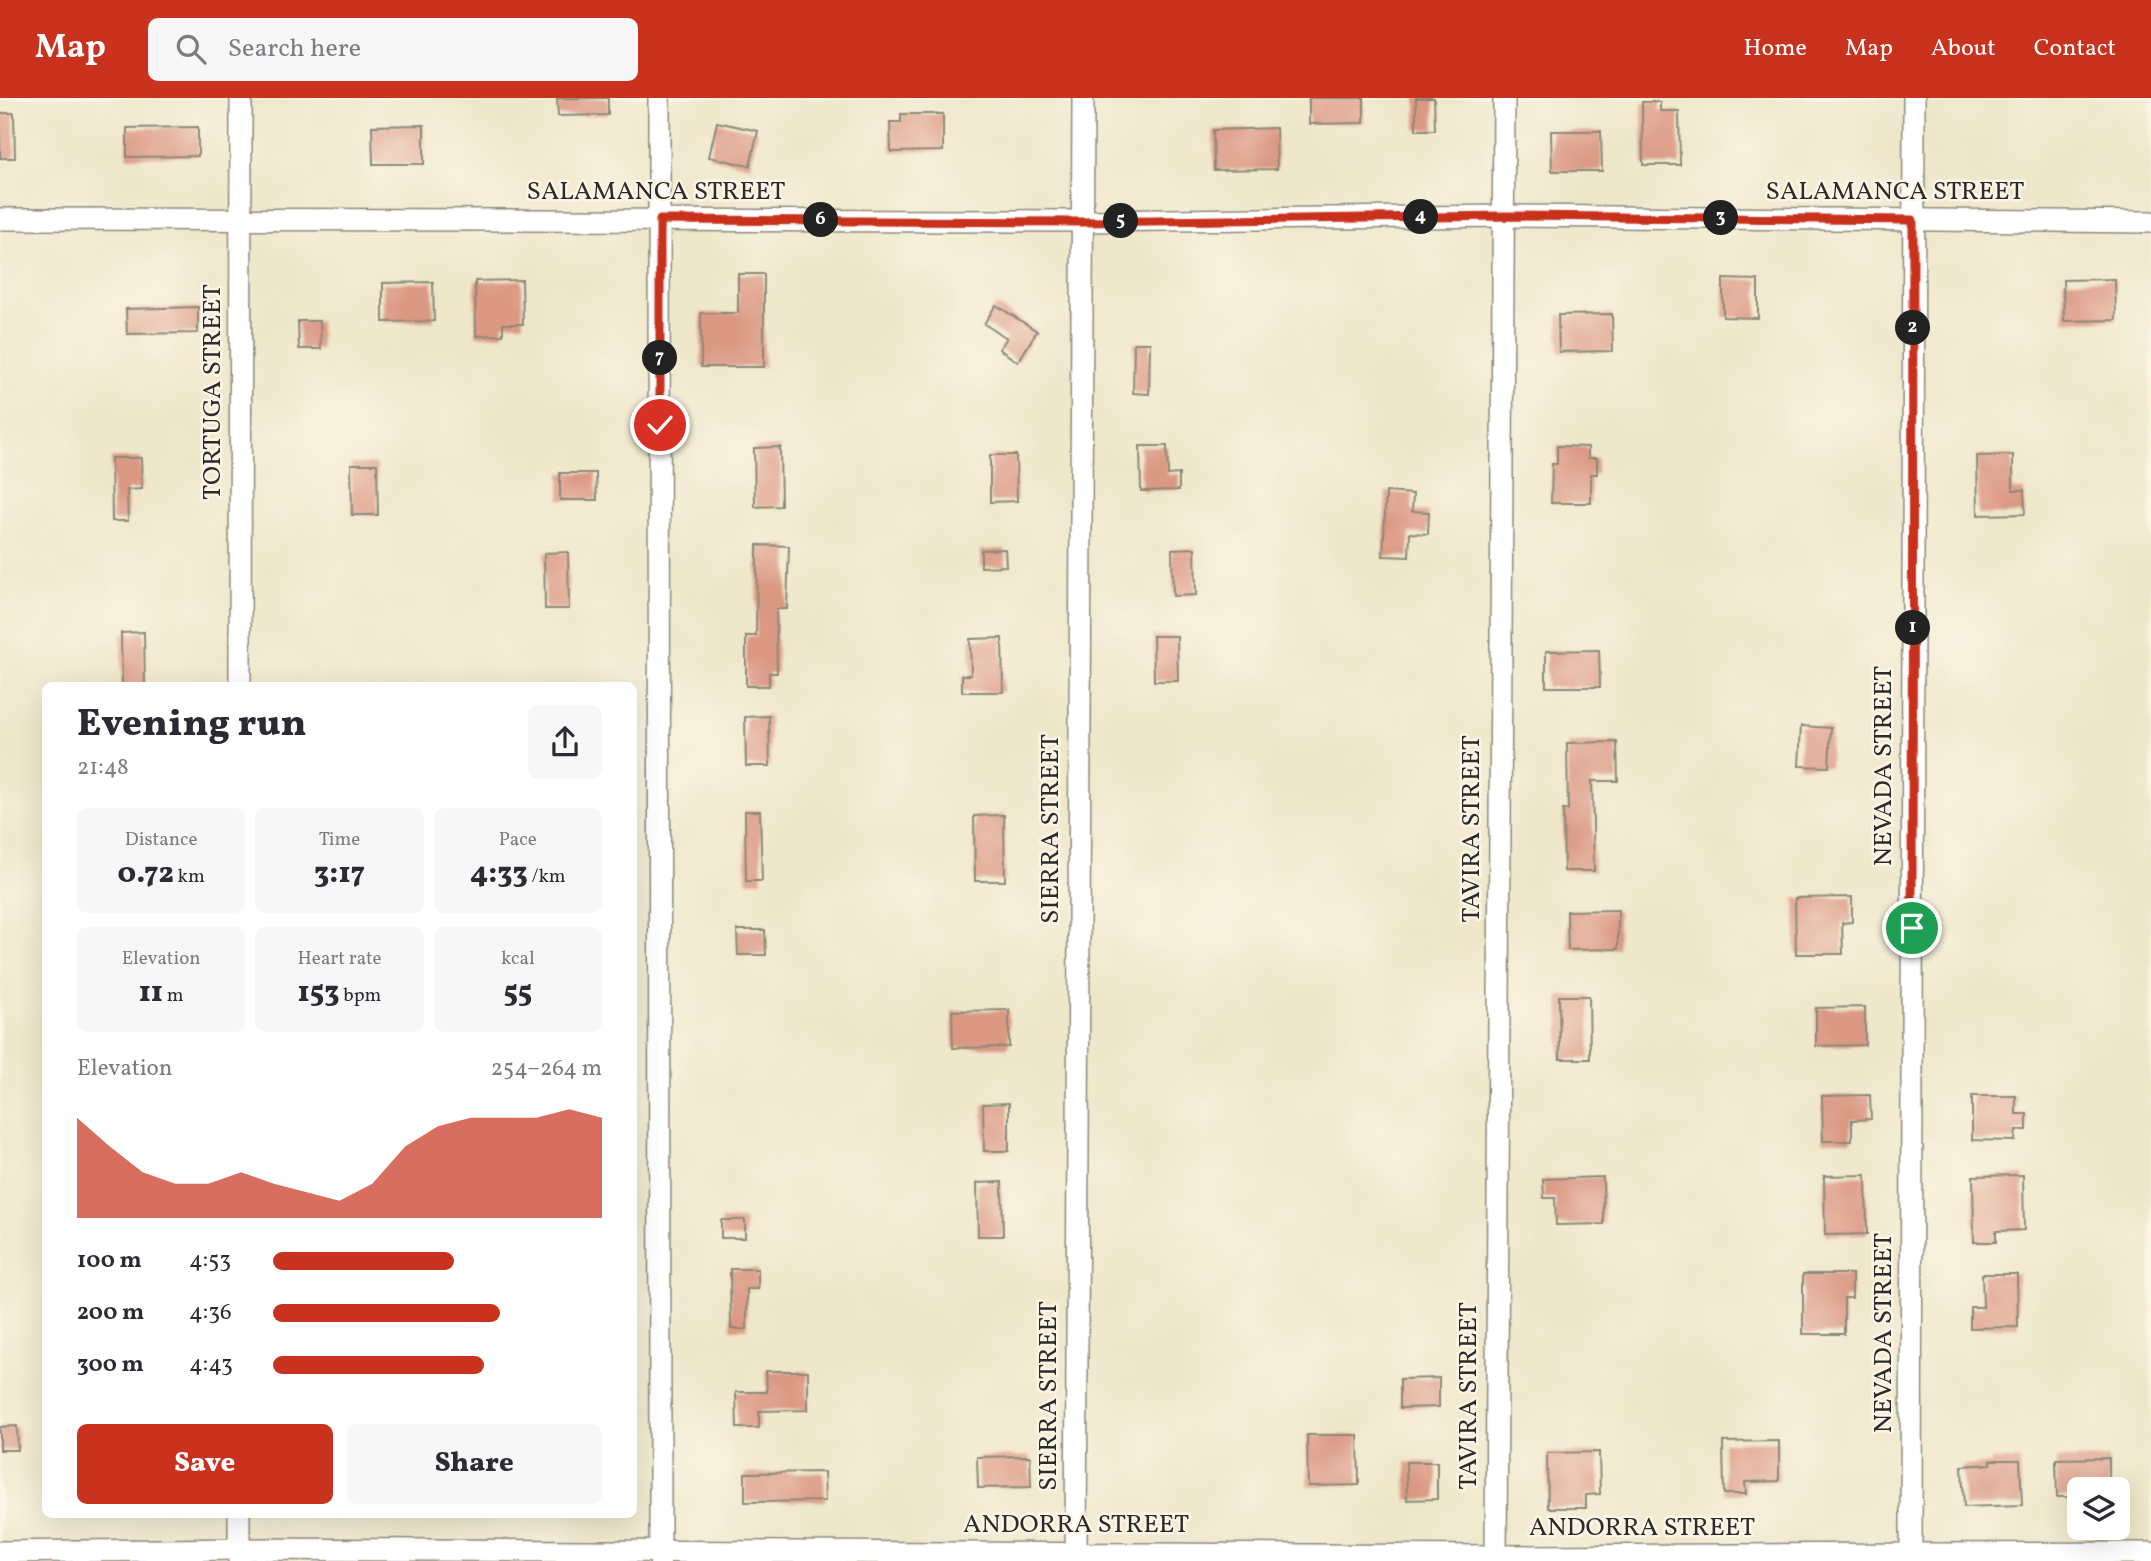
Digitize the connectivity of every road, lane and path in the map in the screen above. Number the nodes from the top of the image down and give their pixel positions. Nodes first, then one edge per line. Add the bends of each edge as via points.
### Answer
1 (242, 98) edge
2 (659, 98) edge
3 (1083, 98) edge
4 (1504, 98) edge
5 (1914, 98) edge
6 (1505, 216) junction
7 (241, 218) junction
8 (0, 219) edge
9 (660, 220) junction
10 (1913, 220) junction
11 (1082, 222) junction
12 (2151, 222) edge
13 (240, 682) edge
14 (239, 1518) edge
15 (0, 1552) edge
16 (2151, 1553) edge
17 (239, 1555) edge
18 (660, 1556) edge
19 (1076, 1557) edge
20 (1911, 1558) edge
21 (1495, 1559) edge

1 - 7 street, TORTUGA STREET
2 - 9 street
3 - 11 street, SIERRA STREET
4 - 6 street, TAVIRA STREET
5 - 10 street, NEVADA STREET
6 - 10 street, SALAMANCA STREET
6 - 11 street, SALAMANCA STREET
6 - 21 street, TAVIRA STREET
7 - 8 street, SALAMANCA STREET
7 - 9 street, SALAMANCA STREET
7 - 13 street, TORTUGA STREET
9 - 11 street, SALAMANCA STREET
9 - 18 street
10 - 12 street, SALAMANCA STREET
10 - 20 street, NEVADA STREET
11 - 19 street, SIERRA STREET
14 - 17 street
15 - 17 street, ANDORRA STREET
16 - 20 street, ANDORRA STREET
17 - 18 street, ANDORRA STREET
18 - 19 street, ANDORRA STREET
19 - 21 street, ANDORRA STREET
20 - 21 street, ANDORRA STREET

